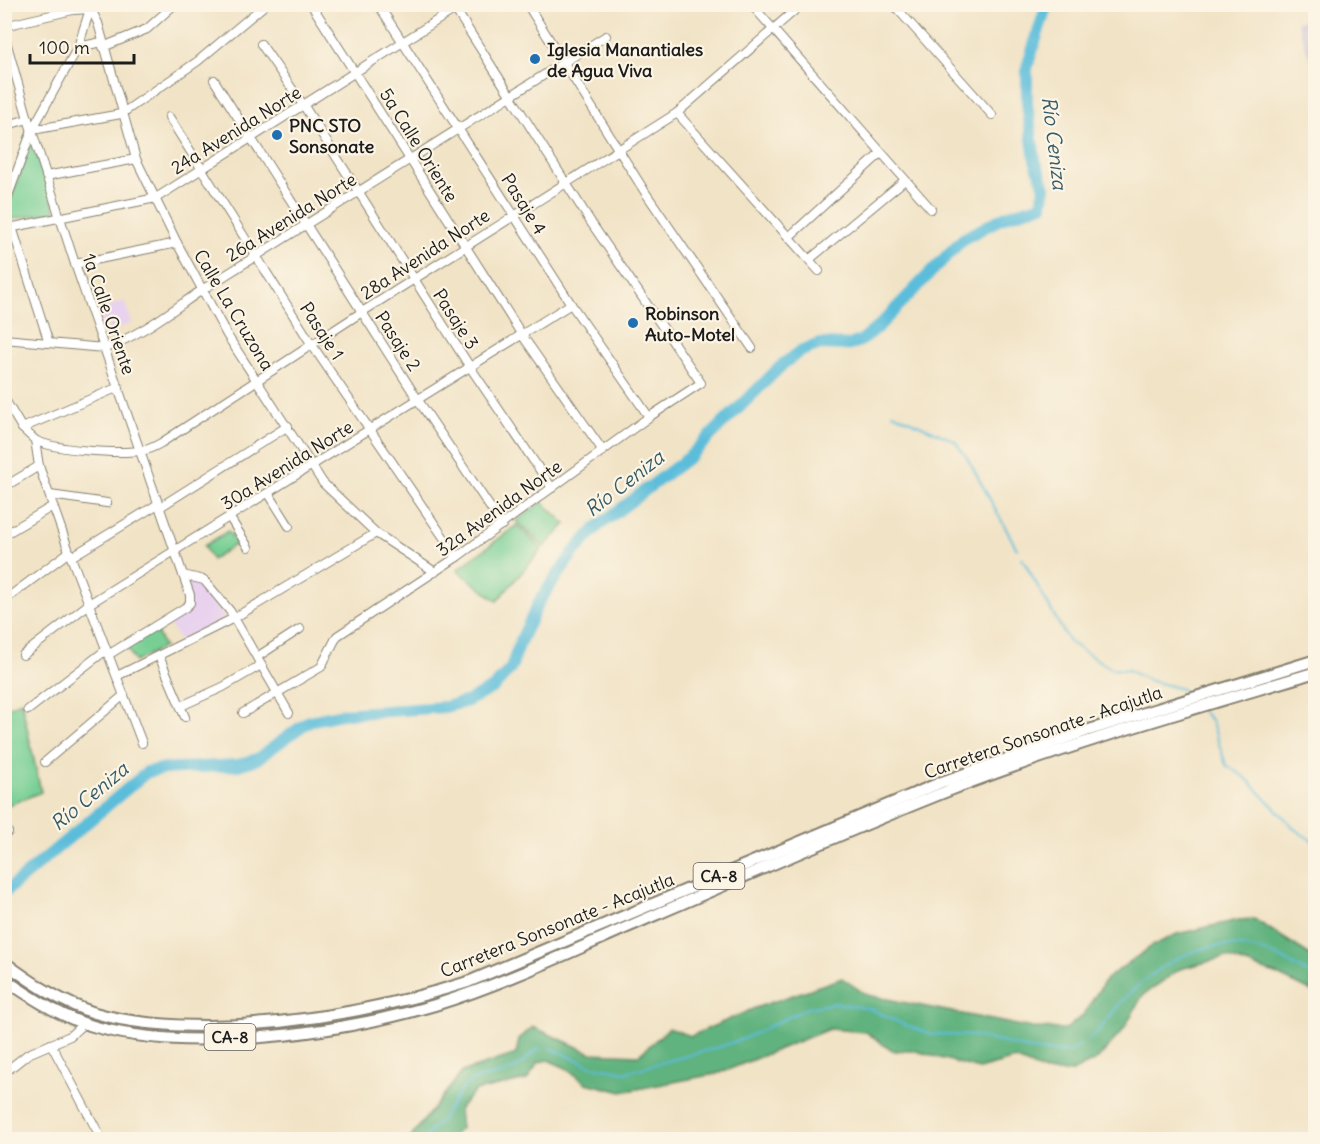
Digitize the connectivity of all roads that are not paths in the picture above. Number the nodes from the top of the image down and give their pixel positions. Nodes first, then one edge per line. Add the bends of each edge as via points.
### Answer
1 (175, 4) edge
2 (266, 4) edge
3 (311, 4) edge
4 (378, 4) edge
5 (527, 4) edge
6 (751, 4) edge
7 (802, 4) edge
8 (893, 4) edge
9 (457, 6) edge
10 (91, 7) edge
11 (4, 26) edge
12 (774, 30) junction
13 (4, 34) edge
14 (606, 36) dead end
15 (103, 44) junction
16 (261, 44) dead end
17 (403, 44) junction
18 (78, 47) junction
19 (565, 62) junction
20 (356, 73) junction
21 (214, 80) dead end
22 (512, 95) junction
23 (304, 106) junction
24 (677, 113) junction
25 (122, 114) junction
26 (992, 115) dead end
27 (169, 117) dead end
28 (28, 120) junction
29 (4, 126) edge
30 (459, 129) junction
31 (32, 130) junction
32 (251, 138) junction
33 (620, 150) junction
34 (881, 153) junction
35 (136, 159) junction
36 (411, 160) junction
37 (204, 170) junction
38 (46, 176) junction
39 (905, 180) junction
40 (567, 182) junction
41 (359, 191) junction
42 (156, 198) junction
43 (4, 207) edge
44 (931, 209) dead end
45 (513, 216) junction
46 (61, 217) junction
47 (306, 226) junction
48 (8, 228) edge
49 (790, 236) junction
50 (177, 243) junction
51 (465, 246) junction
52 (258, 257) junction
53 (810, 259) junction
54 (75, 264) junction
55 (819, 271) dead end
56 (413, 280) junction
57 (202, 290) junction
58 (571, 304) junction
59 (362, 312) junction
60 (522, 335) junction
61 (4, 339) edge
62 (50, 343) junction
63 (312, 345) junction
64 (104, 348) junction
65 (752, 348) dead end
66 (470, 367) junction
67 (258, 381) junction
68 (119, 387) junction
69 (4, 398) edge
70 (418, 400) junction
71 (649, 417) junction
72 (288, 426) junction
73 (22, 428) junction
74 (370, 431) junction
75 (35, 440) junction
76 (603, 451) junction
77 (139, 452) junction
78 (39, 466) junction
79 (311, 468) junction
80 (4, 487) edge
81 (552, 488) junction
82 (269, 494) junction
83 (50, 495) junction
84 (107, 503) dead end
85 (53, 506) junction
86 (159, 506) junction
87 (230, 518) junction
88 (502, 525) junction
89 (289, 526) dead end
90 (376, 533) junction
91 (4, 535) edge
92 (248, 547) dead end
93 (174, 552) junction
94 (70, 555) junction
95 (457, 557) junction
96 (435, 572) junction
97 (183, 575) junction
98 (10, 596) dead end
99 (89, 604) junction
100 (234, 618) junction
101 (300, 629) dead end
102 (107, 652) junction
103 (23, 655) dead end
104 (159, 656) junction
105 (1316, 660) edge
106 (259, 661) junction
107 (1316, 672) edge
108 (117, 676) junction
109 (278, 693) junction
110 (124, 695) junction
111 (181, 706) junction
112 (28, 710) dead end
113 (243, 712) dead end
114 (289, 713) dead end
115 (185, 717) dead end
116 (142, 743) dead end
117 (45, 762) dead end
118 (4, 823) edge
119 (4, 837) edge
120 (4, 962) edge
121 (4, 979) edge
122 (84, 1023) junction
123 (51, 1044) junction
124 (4, 1073) edge
125 (102, 1140) edge

1 - 15 street via 147,29
2 - 25 street via 198,61
3 - 20 street, 5a Calle Oriente
4 - 17 street, Pasaje 4
5 - 19 street
6 - 12 street
7 - 12 street, 28a Avenida Norte
8 - 26 street
9 - 17 street, 24a Avenida Norte
9 - 22 street
10 - 11 street
10 - 15 street, Calle La Cruzona
10 - 18 street
12 - 24 street, 28a Avenida Norte
12 - 34 street
13 - 28 street, 1a Calle Oriente
14 - 19 street, 26a Avenida Norte
15 - 18 street
15 - 25 street, Calle La Cruzona
16 - 23 street, Pasaje 3
17 - 20 street, 24a Avenida Norte
17 - 30 street, Pasaje 4
18 - 31 street
19 - 22 street, 26a Avenida Norte
19 - 33 street
20 - 23 street, 24a Avenida Norte
20 - 36 street, 5a Calle Oriente
21 - 32 street, Pasaje 2
22 - 30 street, 26a Avenida Norte
22 - 40 street
23 - 32 street, 24a Avenida Norte
23 - 41 street, Pasaje 3
24 - 33 street, 28a Avenida Norte
24 - 49 street
25 - 31 street
25 - 35 street, Calle La Cruzona
27 - 37 street, Pasaje 1
28 - 29 street
28 - 31 street, 1a Calle Oriente
30 - 36 street, 26a Avenida Norte
30 - 45 street, Pasaje 4
31 - 38 street, 1a Calle Oriente
31 - 43 street
32 - 37 street, 24a Avenida Norte
32 - 47 street, Pasaje 2
33 - 40 street, 28a Avenida Norte
33 - 65 street
34 - 39 street
34 - 49 street
35 - 38 street
35 - 42 street, Calle La Cruzona
36 - 41 street, 26a Avenida Norte
36 - 51 street, 5a Calle Oriente
37 - 42 street, 24a Avenida Norte
37 - 52 street, Pasaje 1
38 - 46 street, 1a Calle Oriente
39 - 44 street
39 - 53 street
40 - 45 street, 28a Avenida Norte
40 - 71 street, 32a Avenida Norte via 701,383
41 - 47 street, 26a Avenida Norte
41 - 56 street, Pasaje 3
42 - 46 street, 24a Avenida Norte
42 - 50 street, Calle La Cruzona
45 - 51 street, 28a Avenida Norte
45 - 58 street, Pasaje 4
46 - 48 street, 24a Avenida Norte
46 - 54 street, 1a Calle Oriente
47 - 52 street, 26a Avenida Norte
47 - 59 street, Pasaje 2
48 - 62 street
49 - 53 street
50 - 54 street
50 - 57 street, Calle La Cruzona
51 - 56 street, 28a Avenida Norte
51 - 60 street, 5a Calle Oriente
52 - 57 street, 26a Avenida Norte
52 - 63 street, Pasaje 1
53 - 55 street
54 - 64 street, 1a Calle Oriente
56 - 59 street, 28a Avenida Norte
56 - 66 street, Pasaje 3
57 - 64 street, 26a Avenida Norte via 152,325
57 - 67 street, Calle La Cruzona
58 - 60 street, 30a Avenida Norte
58 - 71 street, Pasaje 4
59 - 63 street, 28a Avenida Norte
59 - 70 street, Pasaje 2
60 - 66 street, 30a Avenida Norte
60 - 76 street, 5a Calle Oriente
61 - 62 street
62 - 64 street
63 - 67 street, 28a Avenida Norte
63 - 74 street, Pasaje 1
64 - 68 street, 1a Calle Oriente
66 - 70 street, 30a Avenida Norte
66 - 81 street, Pasaje 3
67 - 72 street, Calle La Cruzona
67 - 77 street, 28a Avenida Norte via 161,443
68 - 73 street
68 - 77 street, 1a Calle Oriente
69 - 73 street
70 - 74 street, 30a Avenida Norte
70 - 88 street, Pasaje 2
71 - 76 street, 32a Avenida Norte
72 - 79 street, Calle La Cruzona
72 - 86 street
73 - 75 street
74 - 79 street, 30a Avenida Norte
74 - 95 street, Pasaje 1
75 - 77 street, 28a Avenida Norte via 52,446
75 - 78 street
76 - 81 street, 32a Avenida Norte
77 - 86 street, 1a Calle Oriente
78 - 80 street
78 - 83 street
79 - 82 street, 30a Avenida Norte
79 - 90 street, Calle La Cruzona
81 - 88 street, 32a Avenida Norte
82 - 87 street, 30a Avenida Norte
82 - 89 street
83 - 84 street
83 - 85 street
85 - 91 street
85 - 94 street
86 - 93 street, 1a Calle Oriente
86 - 94 street
87 - 92 street
87 - 93 street, 30a Avenida Norte
88 - 95 street, 32a Avenida Norte
90 - 96 street, Calle La Cruzona
90 - 100 street
93 - 97 street, 1a Calle Oriente
93 - 99 street, 30a Avenida Norte
94 - 98 street
94 - 99 street
95 - 96 street, 32a Avenida Norte
96 - 109 street, 32a Avenida Norte via 337,636 325,663
97 - 100 street via 204,580
97 - 102 street, 1a Calle Oriente via 190,603
99 - 102 street
99 - 103 street, 30a Avenida Norte
100 - 104 street
100 - 106 street
101 - 106 street
102 - 108 street
102 - 112 street
104 - 108 street
104 - 111 street
105 - 120 highway, Carretera Sonsonate - Acajutla / CA-8 via 942,782 478,978 394,1004 319,1019 262,1025 147,1023 81,1008 43,989
106 - 109 street
106 - 111 street via 223,687
107 - 122 highway, CA-8 via 1147,722 949,790 437,1004 375,1020 307,1031 212,1038 130,1034
108 - 110 street
109 - 113 street
109 - 114 street
110 - 116 street
110 - 117 street
111 - 115 street
118 - 119 street via 8,832
121 - 122 highway, CA-8 via 52,1009
122 - 123 street via 70,1036
123 - 124 street via 28,1054
123 - 125 street

